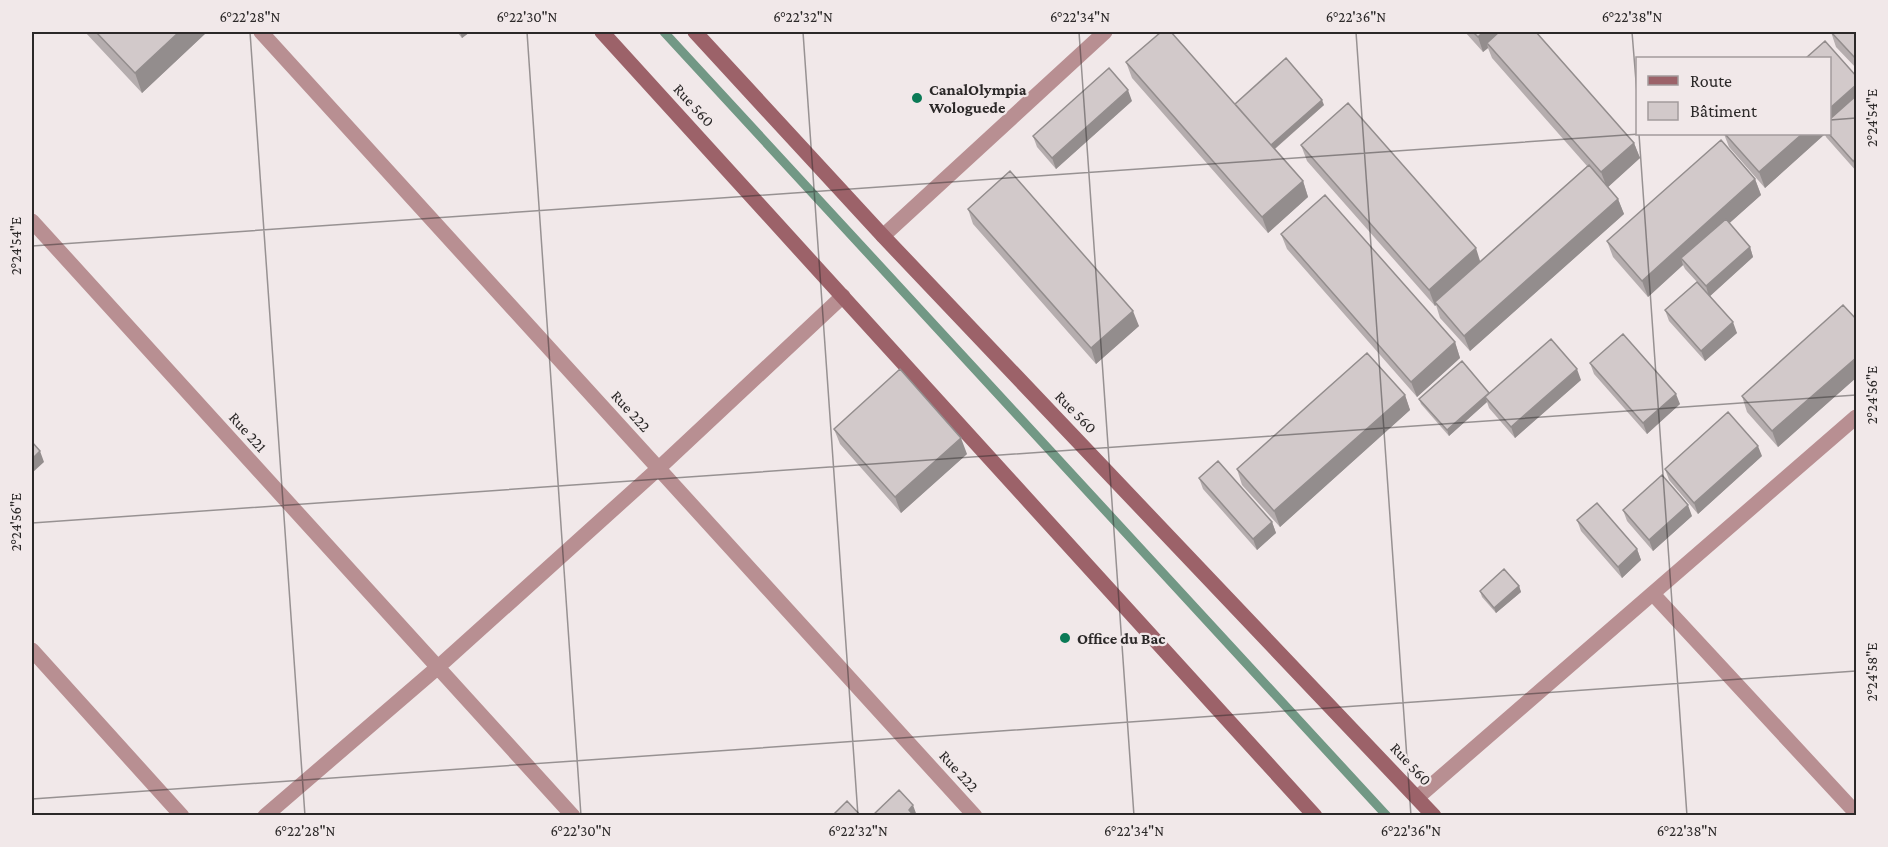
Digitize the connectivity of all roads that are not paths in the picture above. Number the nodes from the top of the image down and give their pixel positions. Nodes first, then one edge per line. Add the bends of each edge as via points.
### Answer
1 (261, 32) edge
2 (602, 32) edge
3 (695, 32) edge
4 (1105, 32) edge
5 (32, 221) edge
6 (883, 236) junction
7 (843, 296) junction
8 (1857, 417) edge
9 (659, 468) junction
10 (1653, 594) junction
11 (32, 650) edge
12 (437, 668) junction
13 (1418, 797) junction
14 (1857, 813) edge
15 (182, 816) edge
16 (265, 816) edge
17 (573, 816) edge
18 (975, 816) edge
19 (1315, 816) edge
20 (1434, 816) edge

1 - 9 street, Rue 222
2 - 7 main road, Rue 560
3 - 6 main road, Rue 560
4 - 6 street
5 - 12 street, Rue 221
6 - 13 main road, Rue 560
7 - 9 street
7 - 19 main road, Rue 560
8 - 10 street
9 - 12 street
9 - 18 street, Rue 222
10 - 13 street
10 - 14 street
11 - 15 street
12 - 16 street
12 - 17 street, Rue 221
13 - 20 main road, Rue 560

